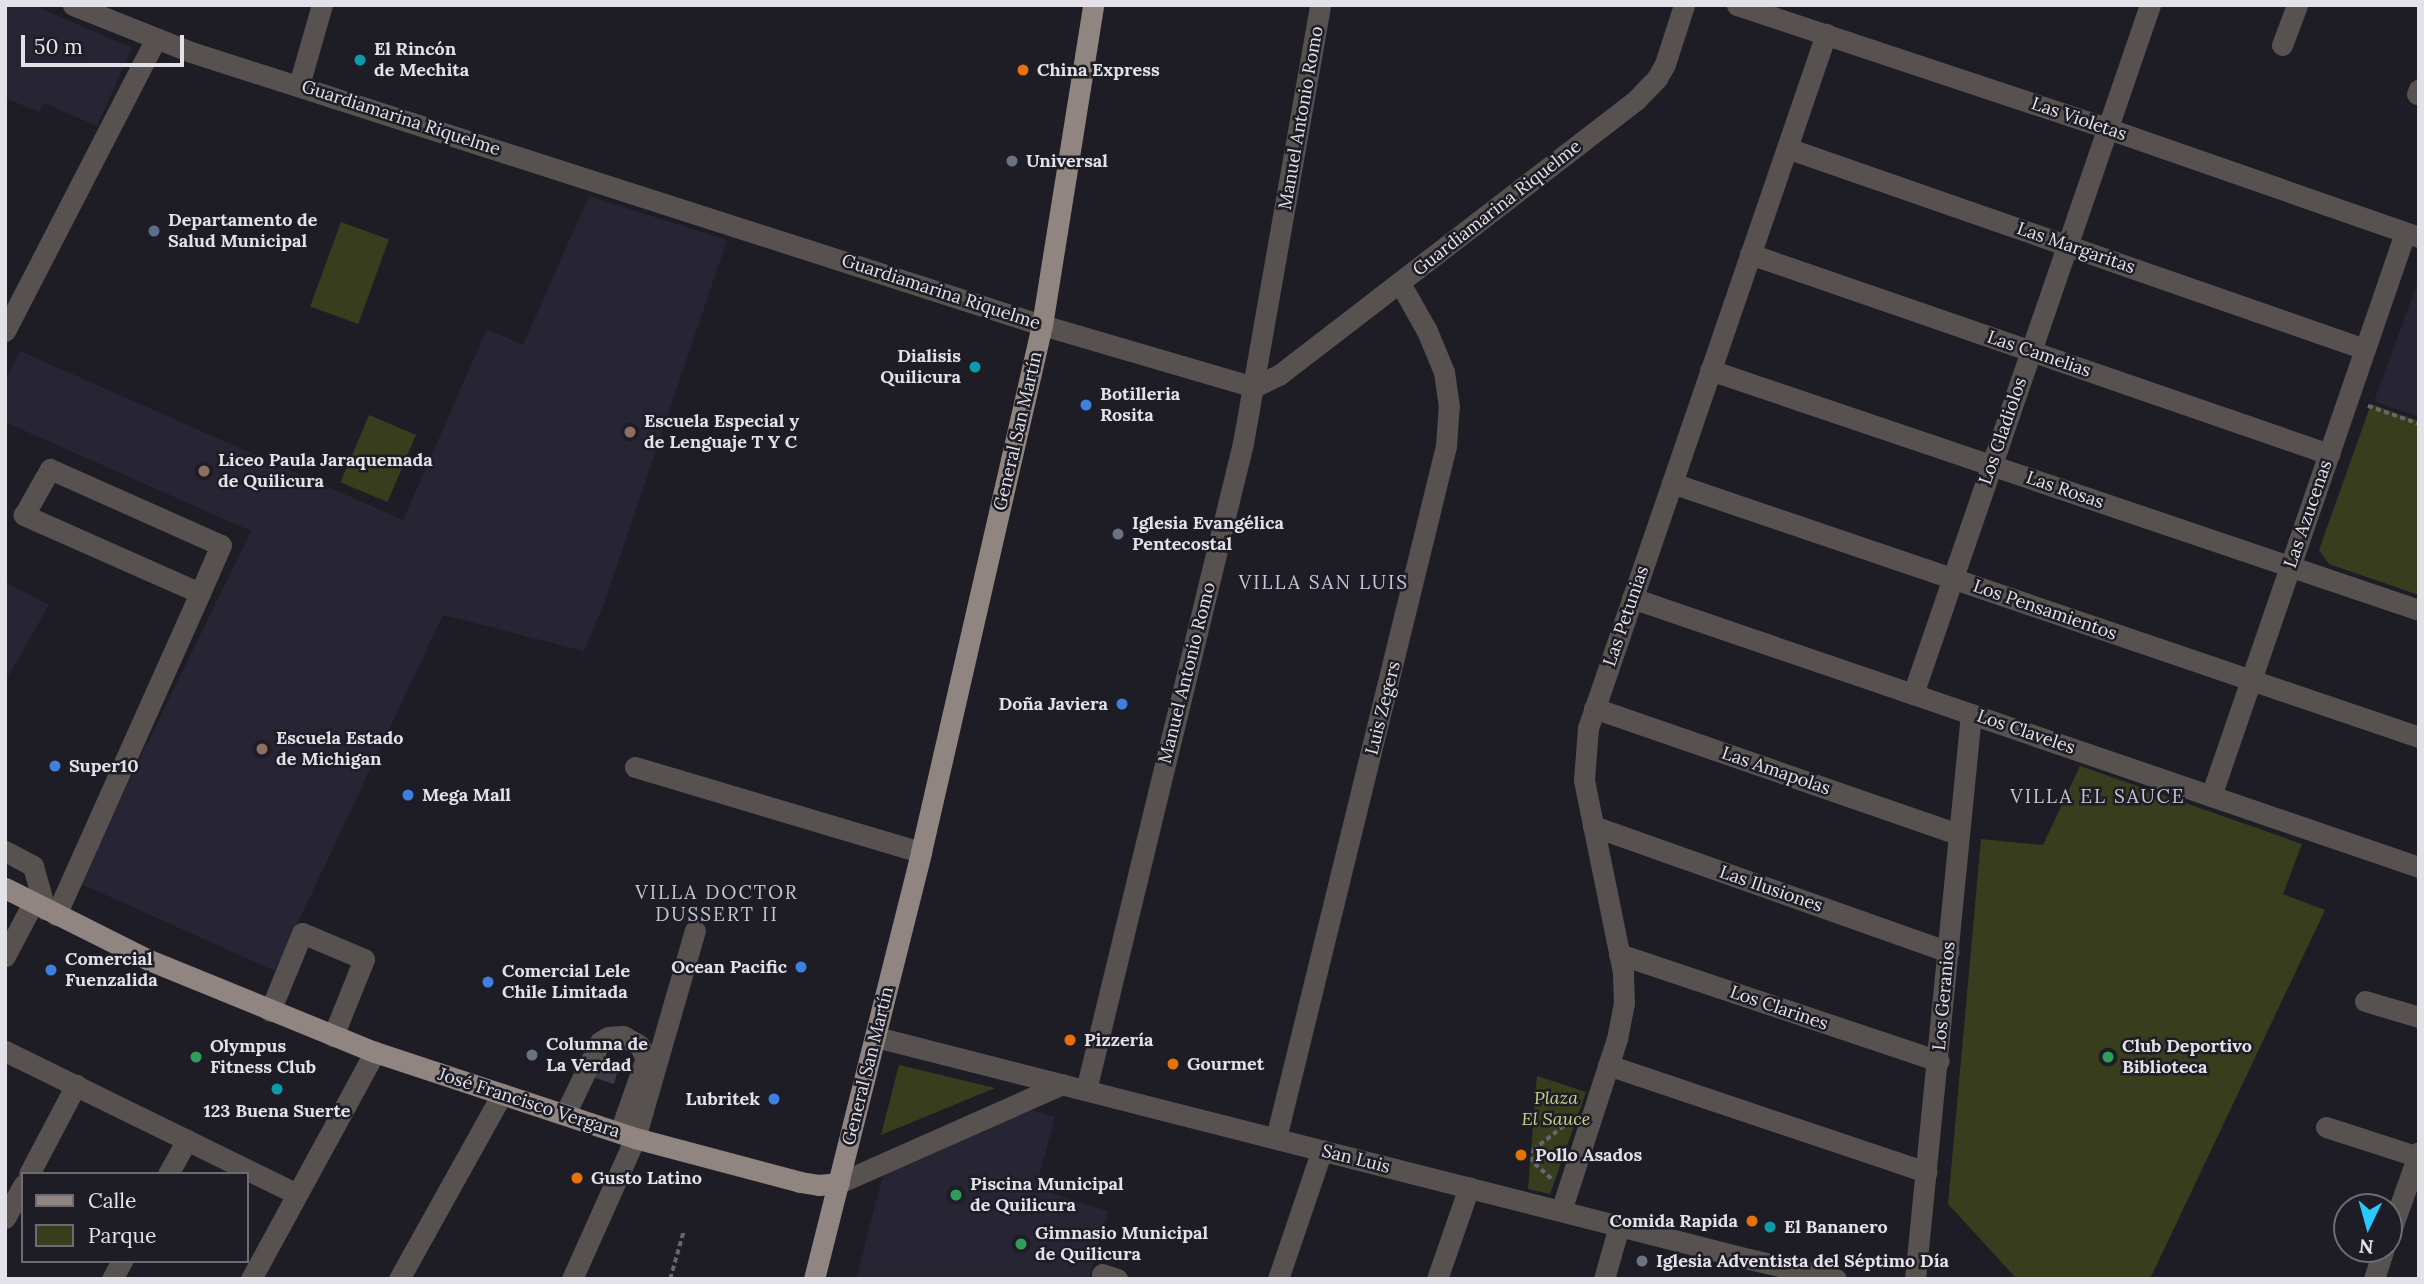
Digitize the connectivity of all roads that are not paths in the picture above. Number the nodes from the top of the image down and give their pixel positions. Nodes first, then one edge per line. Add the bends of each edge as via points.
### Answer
1 (73, 5) edge
2 (322, 5) edge
3 (1093, 5) edge
4 (1320, 5) edge
5 (1684, 5) edge
6 (1737, 5) edge
7 (2150, 5) edge
8 (2297, 5) edge
9 (1826, 34) junction
10 (155, 40) junction
11 (2282, 45) dead end
12 (299, 85) junction
13 (2106, 128) junction
14 (1787, 148) junction
15 (2412, 235) edge
16 (2066, 245) junction
17 (1750, 254) junction
18 (1400, 283) junction
19 (1042, 325) junction
20 (5, 331) edge
21 (2365, 349) junction
22 (2030, 351) junction
23 (1710, 370) junction
24 (1254, 387) junction
25 (2329, 454) junction
26 (1991, 465) junction
27 (1672, 483) junction
28 (2290, 567) junction
29 (1952, 578) junction
30 (200, 593) junction
31 (1632, 598) junction
32 (2419, 610) edge
33 (2251, 680) junction
34 (1913, 694) junction
35 (1594, 708) junction
36 (1971, 714) junction
37 (2419, 737) edge
38 (635, 767) dead end
39 (2211, 796) junction
40 (1593, 826) junction
41 (1958, 834) junction
42 (5, 851) edge
43 (921, 852) junction
44 (2419, 867) edge
45 (5, 888) edge
46 (45, 909) junction
47 (695, 930) dead end
48 (1948, 952) junction
49 (1619, 954) junction
50 (5, 956) edge
51 (2365, 1001) dead end
52 (270, 1011) junction
53 (2419, 1017) edge
54 (333, 1036) junction
55 (876, 1037) junction
56 (5, 1051) edge
57 (375, 1052) junction
58 (1939, 1061) junction
59 (1608, 1065) junction
60 (1062, 1084) junction
61 (76, 1085) junction
62 (1086, 1090) junction
63 (502, 1094) junction
64 (565, 1115) junction
65 (2326, 1127) dead end
66 (628, 1135) junction
67 (1276, 1138) junction
68 (187, 1140) junction
69 (1322, 1150) junction
70 (2418, 1155) edge
71 (30, 1172) edge
72 (170, 1172) edge
73 (1926, 1172) junction
74 (839, 1183) junction
75 (1469, 1187) junction
76 (21, 1189) edge
77 (297, 1194) junction
78 (2403, 1197) edge
79 (1561, 1211) junction
80 (5, 1218) edge
81 (1619, 1226) junction
82 (121, 1263) edge
83 (1745, 1269) edge
84 (112, 1279) edge
85 (251, 1279) edge
86 (399, 1279) edge
87 (572, 1279) edge
88 (814, 1279) edge
89 (1278, 1279) edge
90 (1437, 1279) edge
91 (1604, 1279) edge
92 (1836, 1279) edge
93 (1915, 1279) edge

1 - 10 street, Guardiamarina Riquelme
2 - 12 street
3 - 19 main road, General San Martín
4 - 24 street, Manuel Antonio Romo
5 - 18 street, Guardiamarina Riquelme via 1665,64 1648,89
6 - 9 street, Las Violetas
7 - 13 street, Los Gladiolos
8 - 11 street
9 - 13 street, Las Violetas
9 - 14 street, Las Petunias
10 - 12 street, Guardiamarina Riquelme
10 - 20 street
12 - 19 street, Guardiamarina Riquelme
13 - 15 street, Las Violetas
13 - 16 street, Los Gladiolos
14 - 16 street, Las Margaritas
14 - 17 street, Las Petunias
15 - 21 street, Las Azucenas
16 - 21 street, Las Margaritas
16 - 22 street, Los Gladiolos
17 - 22 street, Las Camelias
17 - 23 street, Las Petunias
18 - 24 street, Guardiamarina Riquelme via 1279,374
18 - 67 street, Luis Zegers via 1444,372 1448,436
19 - 24 street, Guardiamarina Riquelme
19 - 43 main road, General San Martín
21 - 25 street, Las Azucenas
22 - 25 street, Las Camelias
22 - 26 street, Los Gladiolos
23 - 26 street, Las Rosas
23 - 27 street, Las Petunias
24 - 62 street, Manuel Antonio Romo
25 - 28 street, Las Azucenas
26 - 28 street, Las Rosas
26 - 29 street, Los Gladiolos
27 - 29 street, Los Pensamientos
27 - 31 street, Las Petunias
28 - 32 street, Las Rosas
28 - 33 street, Las Azucenas
29 - 33 street, Los Pensamientos
29 - 34 street, Los Gladiolos
30 - 30 street via 24,515 50,469 221,545
30 - 46 street
31 - 34 street, Los Claveles
31 - 35 street, Las Petunias
33 - 37 street, Los Pensamientos
33 - 39 street, Las Azucenas
34 - 36 street, Los Claveles
35 - 40 street, Las Petunias via 1584,764
35 - 41 street, Las Amapolas
36 - 39 street, Los Claveles
36 - 41 street, Los Geranios
38 - 43 street
39 - 44 street, Los Claveles
40 - 48 street, Las Ilusiones
40 - 49 street, Las Petunias
41 - 48 street, Los Geranios
42 - 46 street via 33,866
43 - 55 main road, General San Martín
45 - 46 main road, José Francisco Vergara
46 - 50 street
46 - 52 main road, José Francisco Vergara via 149,960
47 - 66 street
48 - 58 street, Los Geranios
49 - 58 street, Los Clarines
49 - 59 street, Las Petunias via 1624,1003
51 - 53 street
52 - 54 main road, José Francisco Vergara
52 - 54 street via 302,933 363,959
54 - 57 main road, José Francisco Vergara
55 - 60 street, San Luis
55 - 74 main road, General San Martín
56 - 61 street
57 - 63 main road, José Francisco Vergara
57 - 77 street
58 - 73 street, Los Geranios
59 - 73 street
59 - 79 street, Las Petunias
60 - 62 street, San Luis
60 - 74 street, José Francisco Vergara
61 - 68 street
61 - 71 street
62 - 67 street, San Luis
63 - 64 main road, José Francisco Vergara
63 - 86 street
64 - 66 main road, José Francisco Vergara
64 - 66 street via 593,1066 600,1042 623,1036 644,1051 646,1058 630,1077
65 - 70 street
66 - 74 main road, José Francisco Vergara via 800,1182
66 - 87 street
67 - 69 street, San Luis
68 - 72 street
68 - 77 street
69 - 75 street, San Luis
69 - 89 street
70 - 78 street
73 - 93 street, Los Geranios
74 - 88 main road, General San Martín
75 - 79 street, San Luis
75 - 90 street
76 - 80 street
77 - 85 street
79 - 81 street, San Luis
81 - 83 street, San Luis
81 - 91 street
82 - 84 street
83 - 92 street, San Luis

